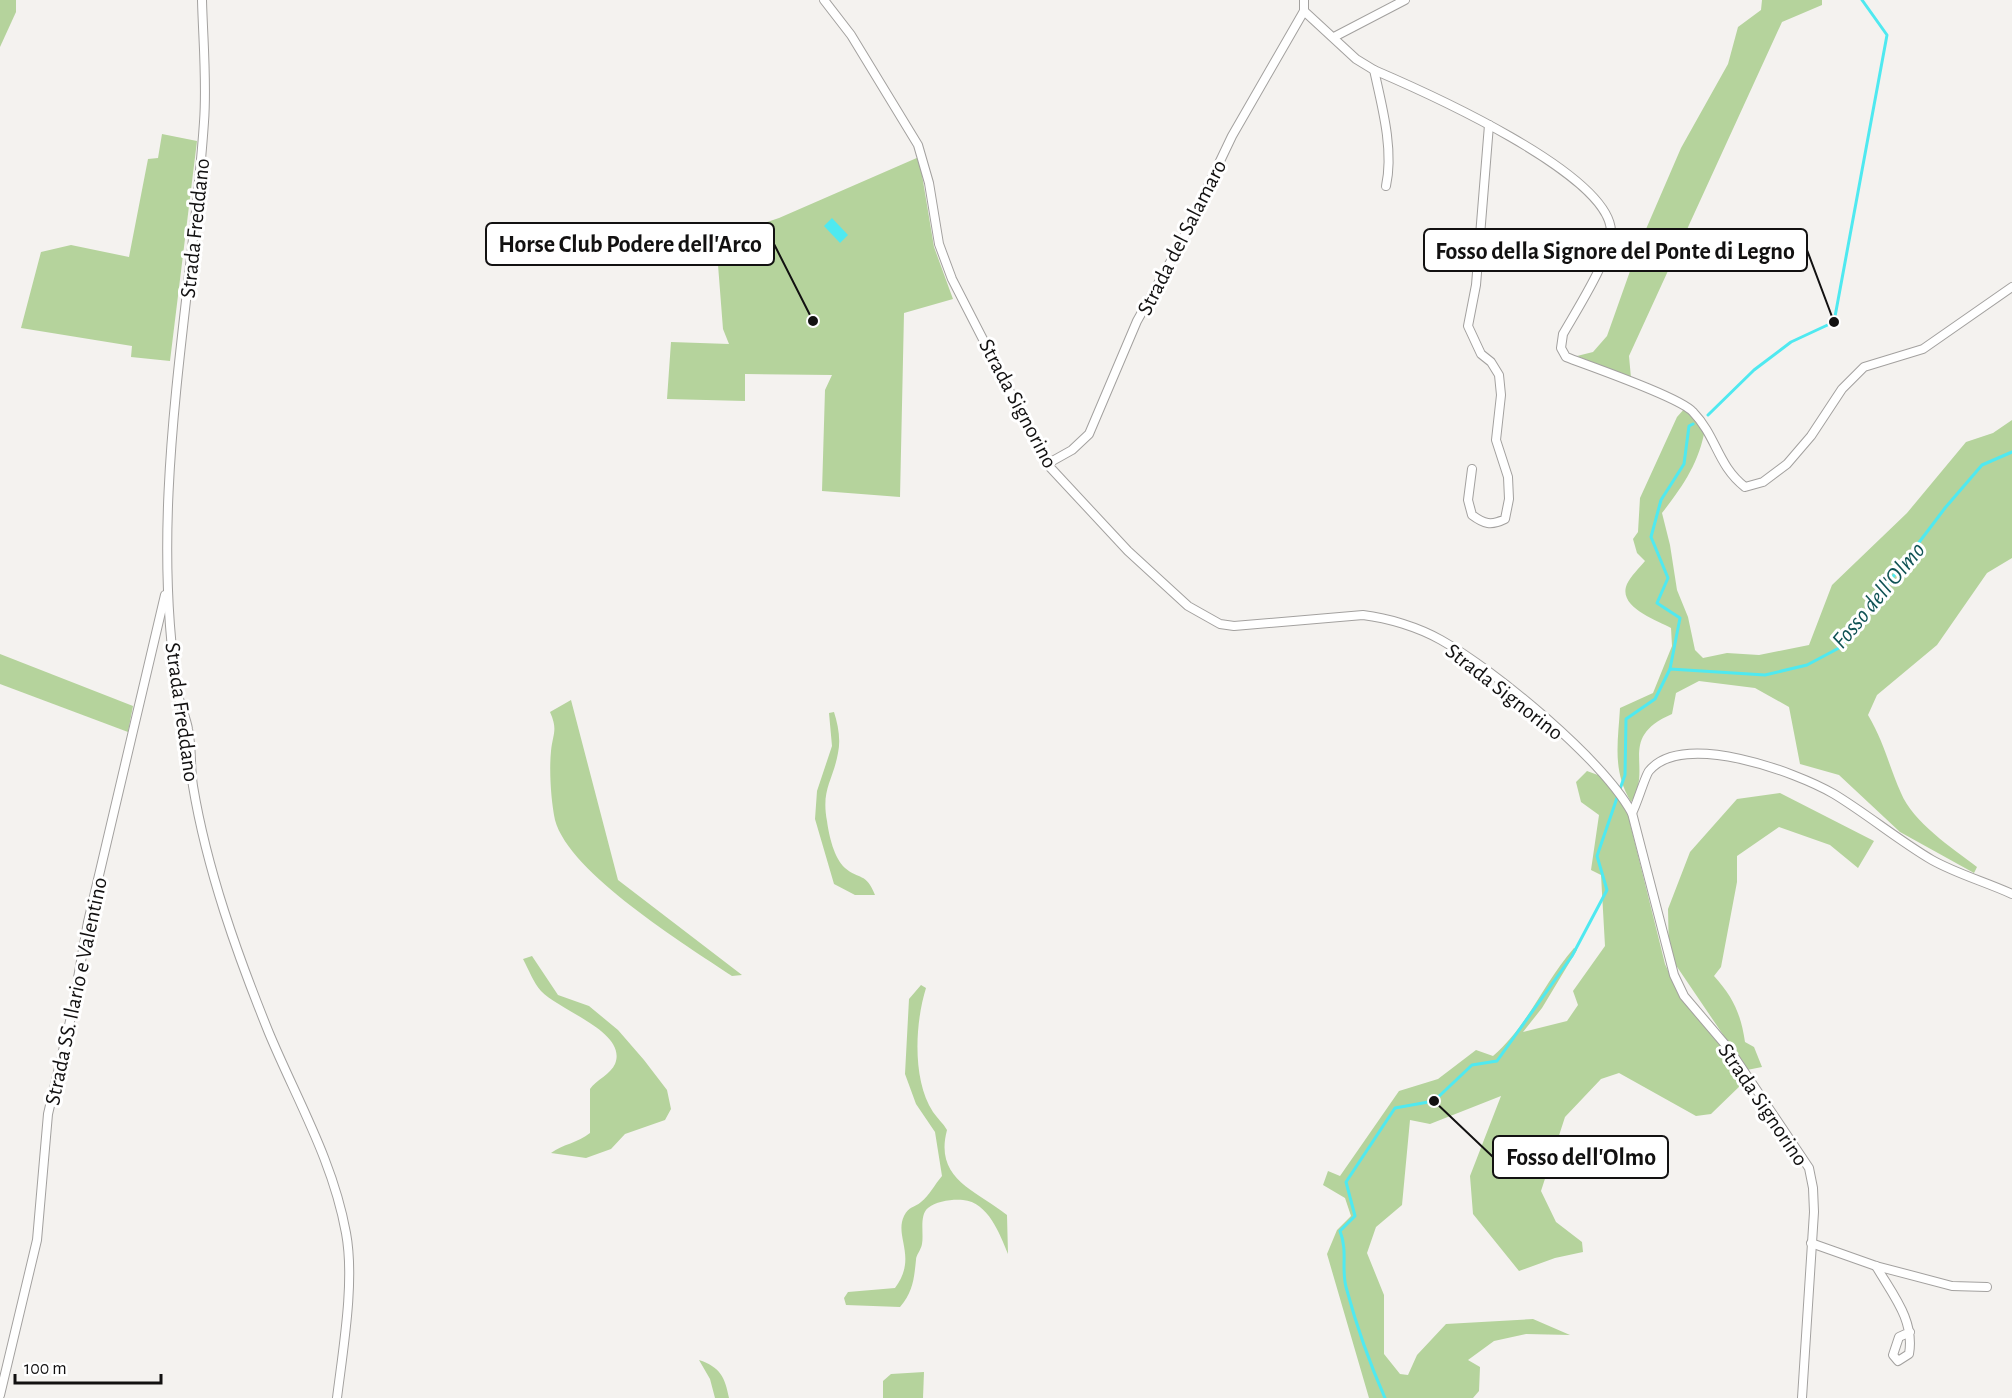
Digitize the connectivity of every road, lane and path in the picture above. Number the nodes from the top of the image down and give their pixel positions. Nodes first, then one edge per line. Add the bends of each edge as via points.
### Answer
1 (202, 0) edge
2 (824, 0) edge
3 (1304, 0) edge
4 (1405, 0) edge
5 (1304, 11) junction
6 (1334, 38) junction
7 (1374, 70) junction
8 (1489, 125) junction
9 (1386, 186) dead end
10 (2012, 287) edge
11 (1047, 464) junction
12 (1472, 470) dead end
13 (166, 590) junction
14 (1632, 813) junction
15 (2012, 894) edge
16 (1811, 1243) junction
17 (1876, 1266) junction
18 (1987, 1287) dead end
19 (1910, 1332) dead end
20 (0, 1395) edge
21 (337, 1398) edge
22 (1802, 1398) edge

1 - 13 street, Strada Freddano via 205,116 170,447
2 - 11 street, Strada Signorino via 851,35 918,145 939,244 952,279
3 - 5 street, Strada del Salamaro
4 - 6 street
5 - 6 street
5 - 11 street, Strada del Salamaro via 1232,136 1181,243 1137,321 1089,434 1072,450
6 - 7 street
7 - 8 street
7 - 9 street via 1390,171
8 - 10 street via 1532,148 1571,176 1603,210 1611,230 1604,258 1563,334 1561,348 1566,357 1691,409 1707,427 1730,475 1745,487 1763,482 1787,464 1811,436 1842,388 1864,367 1923,349
8 - 12 street via 1476,285 1468,326 1481,354 1499,375 1496,440 1508,477 1505,519 1495,524 1483,523 1472,515 1468,500
11 - 14 street, Strada Signorino via 1128,551 1188,606 1220,624 1363,615 1382,617 1440,639 1540,715 1605,774
13 - 20 street, Strada SS. Ilario e Valentino via 88,922 48,1114 37,1240
13 - 21 street, Strada Freddano via 178,698 188,728 192,784 211,866 269,1034 322,1148 343,1217 347,1288
14 - 15 street via 1649,771 1671,757 1701,752 1729,757 1784,771 1833,794 1935,861
14 - 16 street, Strada Signorino via 1674,975 1684,996 1729,1050 1809,1168 1814,1196
16 - 17 street
16 - 22 street, Strada Signorino
17 - 18 street via 1952,1286
17 - 19 street via 1906,1316

